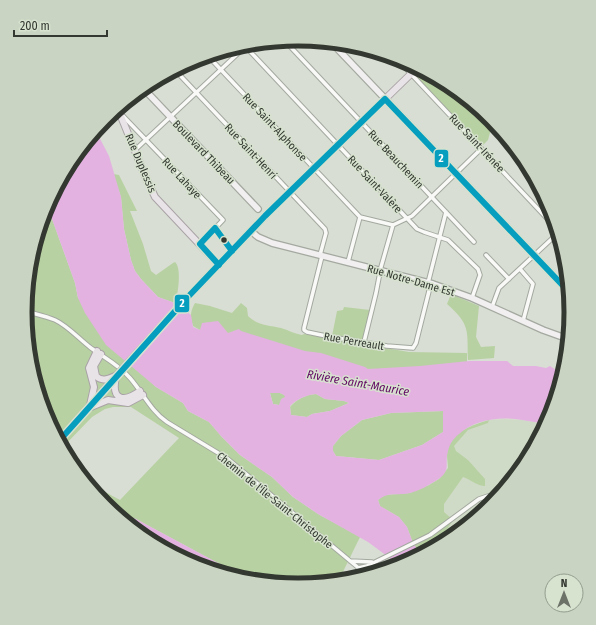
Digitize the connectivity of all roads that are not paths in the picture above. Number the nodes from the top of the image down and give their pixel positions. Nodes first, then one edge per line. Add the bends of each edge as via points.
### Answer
1 (290, 46) edge
2 (339, 50) edge
3 (251, 51) edge
4 (235, 55) edge
5 (212, 61) edge
6 (220, 69) junction
7 (408, 70) edge
8 (179, 74) edge
9 (411, 74) junction
10 (196, 92) junction
11 (147, 93) edge
12 (385, 99) junction
13 (121, 114) edge
14 (120, 116) edge
15 (170, 117) junction
16 (361, 122) junction
17 (146, 140) junction
18 (337, 144) junction
19 (481, 149) junction
20 (135, 150) junction
21 (313, 168) junction
22 (456, 173) junction
23 (289, 192) junction
24 (432, 197) junction
25 (258, 209) joint
26 (446, 212) junction
27 (265, 216) junction
28 (360, 217) junction
29 (407, 218) junction
30 (547, 218) edge
31 (393, 225) junction
32 (251, 231) junction
33 (440, 237) junction
34 (553, 238) edge
35 (474, 242) dead end
36 (200, 244) junction
37 (321, 255) junction
38 (486, 255) dead end
39 (534, 256) junction
40 (348, 262) junction
41 (219, 264) junction
42 (520, 269) junction
43 (381, 270) junction
44 (509, 279) junction
45 (430, 283) junction
46 (562, 285) edge
47 (472, 298) junction
48 (492, 307) junction
49 (32, 313) edge
50 (523, 321) junction
51 (563, 337) edge
52 (364, 342) junction
53 (99, 353) junction
54 (117, 376) junction
55 (141, 393) junction
56 (89, 408) junction
57 (63, 437) edge
58 (491, 496) edge
59 (349, 561) junction
60 (374, 562) junction
61 (358, 568) junction
62 (361, 570) edge

1 - 16 street, Rue Beauchemin
2 - 12 street
3 - 18 street, Rue Saint-Valère
4 - 6 street
5 - 6 street, Rue Saint-Alphonse
6 - 10 street
6 - 21 street, Rue Saint-Alphonse
7 - 9 street, Rue Saint-Irénée
8 - 10 street, Rue Saint-Henri
9 - 12 main road
9 - 19 street, Rue Saint-Irénée
10 - 15 street
10 - 23 street, Rue Saint-Henri
11 - 15 street, Boulevard Thibeau
12 - 16 main road
12 - 22 street
13 - 17 street, Rue Lahaye
14 - 20 main road, Rue Duplessis
15 - 17 street
15 - 25 street, Boulevard Thibeau
16 - 18 main road
16 - 24 street, Rue Beauchemin
17 - 20 street
17 - 36 street, Rue Lahaye via 223,220
18 - 21 main road
18 - 29 street, Rue Saint-Valère
19 - 22 street
19 - 30 street, Rue Saint-Irénée
20 - 36 main road, Rue Duplessis via 155,197
21 - 23 main road
21 - 28 street, Rue Saint-Alphonse
22 - 24 street
22 - 39 street
23 - 27 main road
23 - 37 street, Rue Saint-Henri via 326,231
24 - 26 street, Rue Beauchemin
24 - 29 street
25 - 27 street, Boulevard Thibeau
26 - 33 street
26 - 35 street, Rue Beauchemin
27 - 32 main road
28 - 31 street
28 - 40 street
29 - 31 street
29 - 33 street, Rue Saint-Valère via 420,231
31 - 43 street
32 - 37 street, Rue Notre-Dame Est via 269,242
32 - 41 main road
33 - 45 street
33 - 47 street, Rue Saint-Valère via 450,241 480,271
34 - 39 street
36 - 41 main road, Rue Duplessis
37 - 40 street, Rue Notre-Dame Est
37 - 52 street, Rue Perreault via 304,330
38 - 44 street
39 - 42 street
39 - 46 street
40 - 43 street, Rue Notre-Dame Est
41 - 54 main road, bridge
42 - 44 street
42 - 50 street via 533,284
43 - 45 street, Rue Notre-Dame Est
43 - 52 street
44 - 48 street via 499,290
45 - 47 street, Rue Notre-Dame Est
45 - 52 street, Rue Perreault via 414,347 391,347
47 - 48 street, Rue Notre-Dame Est
48 - 50 street, Rue Notre-Dame Est
49 - 53 street, Chemin de l'Île-Saint-Christophe via 59,322
50 - 51 street, Rue Notre-Dame Est
53 - 54 main road via 94,366 96,376 104,380
53 - 55 street, Chemin de l'Île-Saint-Christophe via 122,370
53 - 56 main road via 89,368 94,390
54 - 55 main road via 115,388 120,397 125,399
54 - 56 main road
55 - 56 main road via 128,403 108,400
55 - 59 street, Chemin de l'Île-Saint-Christophe via 164,420 228,459
56 - 57 main road
58 - 60 street via 474,501 427,537
59 - 60 street
59 - 61 street, Chemin de l'Île-Saint-Christophe
60 - 61 street
61 - 62 street, Chemin de l'Île-Saint-Christophe

